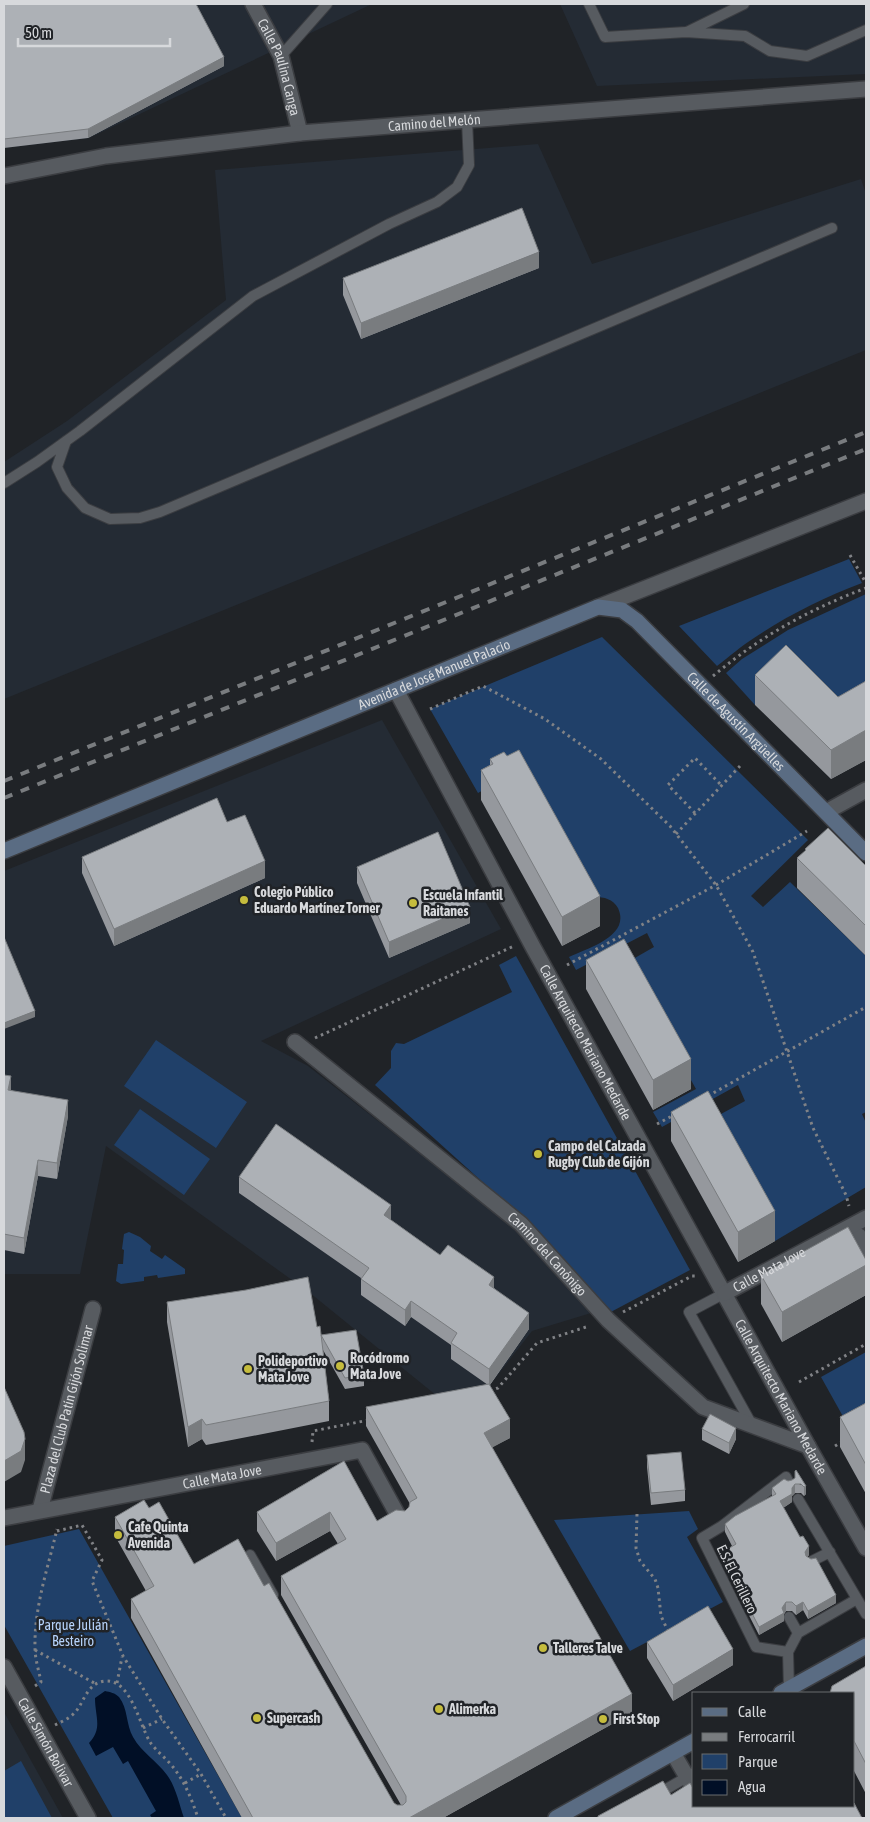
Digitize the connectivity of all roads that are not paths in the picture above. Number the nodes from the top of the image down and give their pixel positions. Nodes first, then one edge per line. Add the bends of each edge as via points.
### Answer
1 (252, 4) edge
2 (327, 4) edge
3 (589, 4) edge
4 (739, 5) edge
5 (866, 30) edge
6 (686, 32) junction
7 (281, 56) junction
8 (866, 89) edge
9 (467, 120) junction
10 (300, 133) junction
11 (4, 176) edge
12 (832, 228) dead end
13 (66, 441) junction
14 (4, 484) edge
15 (866, 501) edge
16 (598, 608) junction
17 (396, 690) junction
18 (866, 790) edge
19 (826, 812) junction
20 (4, 851) edge
21 (866, 853) edge
22 (297, 1043) road end
23 (866, 1218) edge
24 (725, 1293) junction
25 (93, 1309) dead end
26 (752, 1425) junction
27 (808, 1446) junction
28 (789, 1483) edge
29 (798, 1498) dead end
30 (40, 1510) junction
31 (4, 1518) edge
32 (401, 1521) edge
33 (866, 1548) edge
34 (830, 1552) junction
35 (250, 1555) dead end
36 (812, 1562) edge
37 (857, 1599) junction
38 (281, 1608) edge
39 (866, 1614) edge
40 (790, 1617) dead end
41 (798, 1632) junction
42 (866, 1646) edge
43 (788, 1652) junction
44 (4, 1667) edge
45 (787, 1692) edge
46 (692, 1743) edge
47 (673, 1753) junction
48 (691, 1780) edge
49 (646, 1800) edge
50 (88, 1818) edge
51 (557, 1818) edge

1 - 7 street, Calle Paulina Canga
2 - 7 lane
3 - 6 lane via 605,38
4 - 6 lane
5 - 6 lane via 807,56 770,51 745,36
7 - 10 street, Calle Paulina Canga
8 - 9 street, Camino del Melón
9 - 10 street, Camino del Melón
9 - 13 lane via 469,165 450,192 437,202 252,296
10 - 11 street, Camino del Melón via 106,156
12 - 13 lane via 140,518 110,519 84,508 67,488 57,467
13 - 14 lane
15 - 16 street, Avenida de José Manuel Palacio
16 - 17 street, Avenida de José Manuel Palacio
16 - 19 street, Calle de Agustín Argüelles via 622,610 637,622
17 - 20 street, Avenida de José Manuel Palacio
17 - 24 street, Calle Arquitecto Mariano Medarde via 515,914
18 - 19 street
19 - 21 street, Calle de Agustín Argüelles
22 - 26 street, Camino del Canónigo via 521,1224 608,1320 703,1407
23 - 24 street, Calle Mata Jove
24 - 26 lane via 689,1312
24 - 27 street, Calle Arquitecto Mariano Medarde
25 - 30 street, Plaza del Club Patín Gijón Solimar
26 - 27 street, Camino del Canónigo
27 - 33 street, Calle Arquitecto Mariano Medarde
28 - 43 lane, E.S. El Cerillero via 786,1477 702,1538 756,1648
29 - 34 lane
30 - 31 street, Calle Mata Jove
30 - 32 street, Calle Mata Jove via 362,1450
34 - 36 lane
34 - 37 lane
35 - 38 lane
37 - 39 lane
37 - 41 lane
40 - 41 lane
41 - 43 lane
42 - 45 street
43 - 45 lane
44 - 50 street, Calle Simón Bolivar
46 - 47 street
47 - 48 street
47 - 51 street
48 - 49 lane

